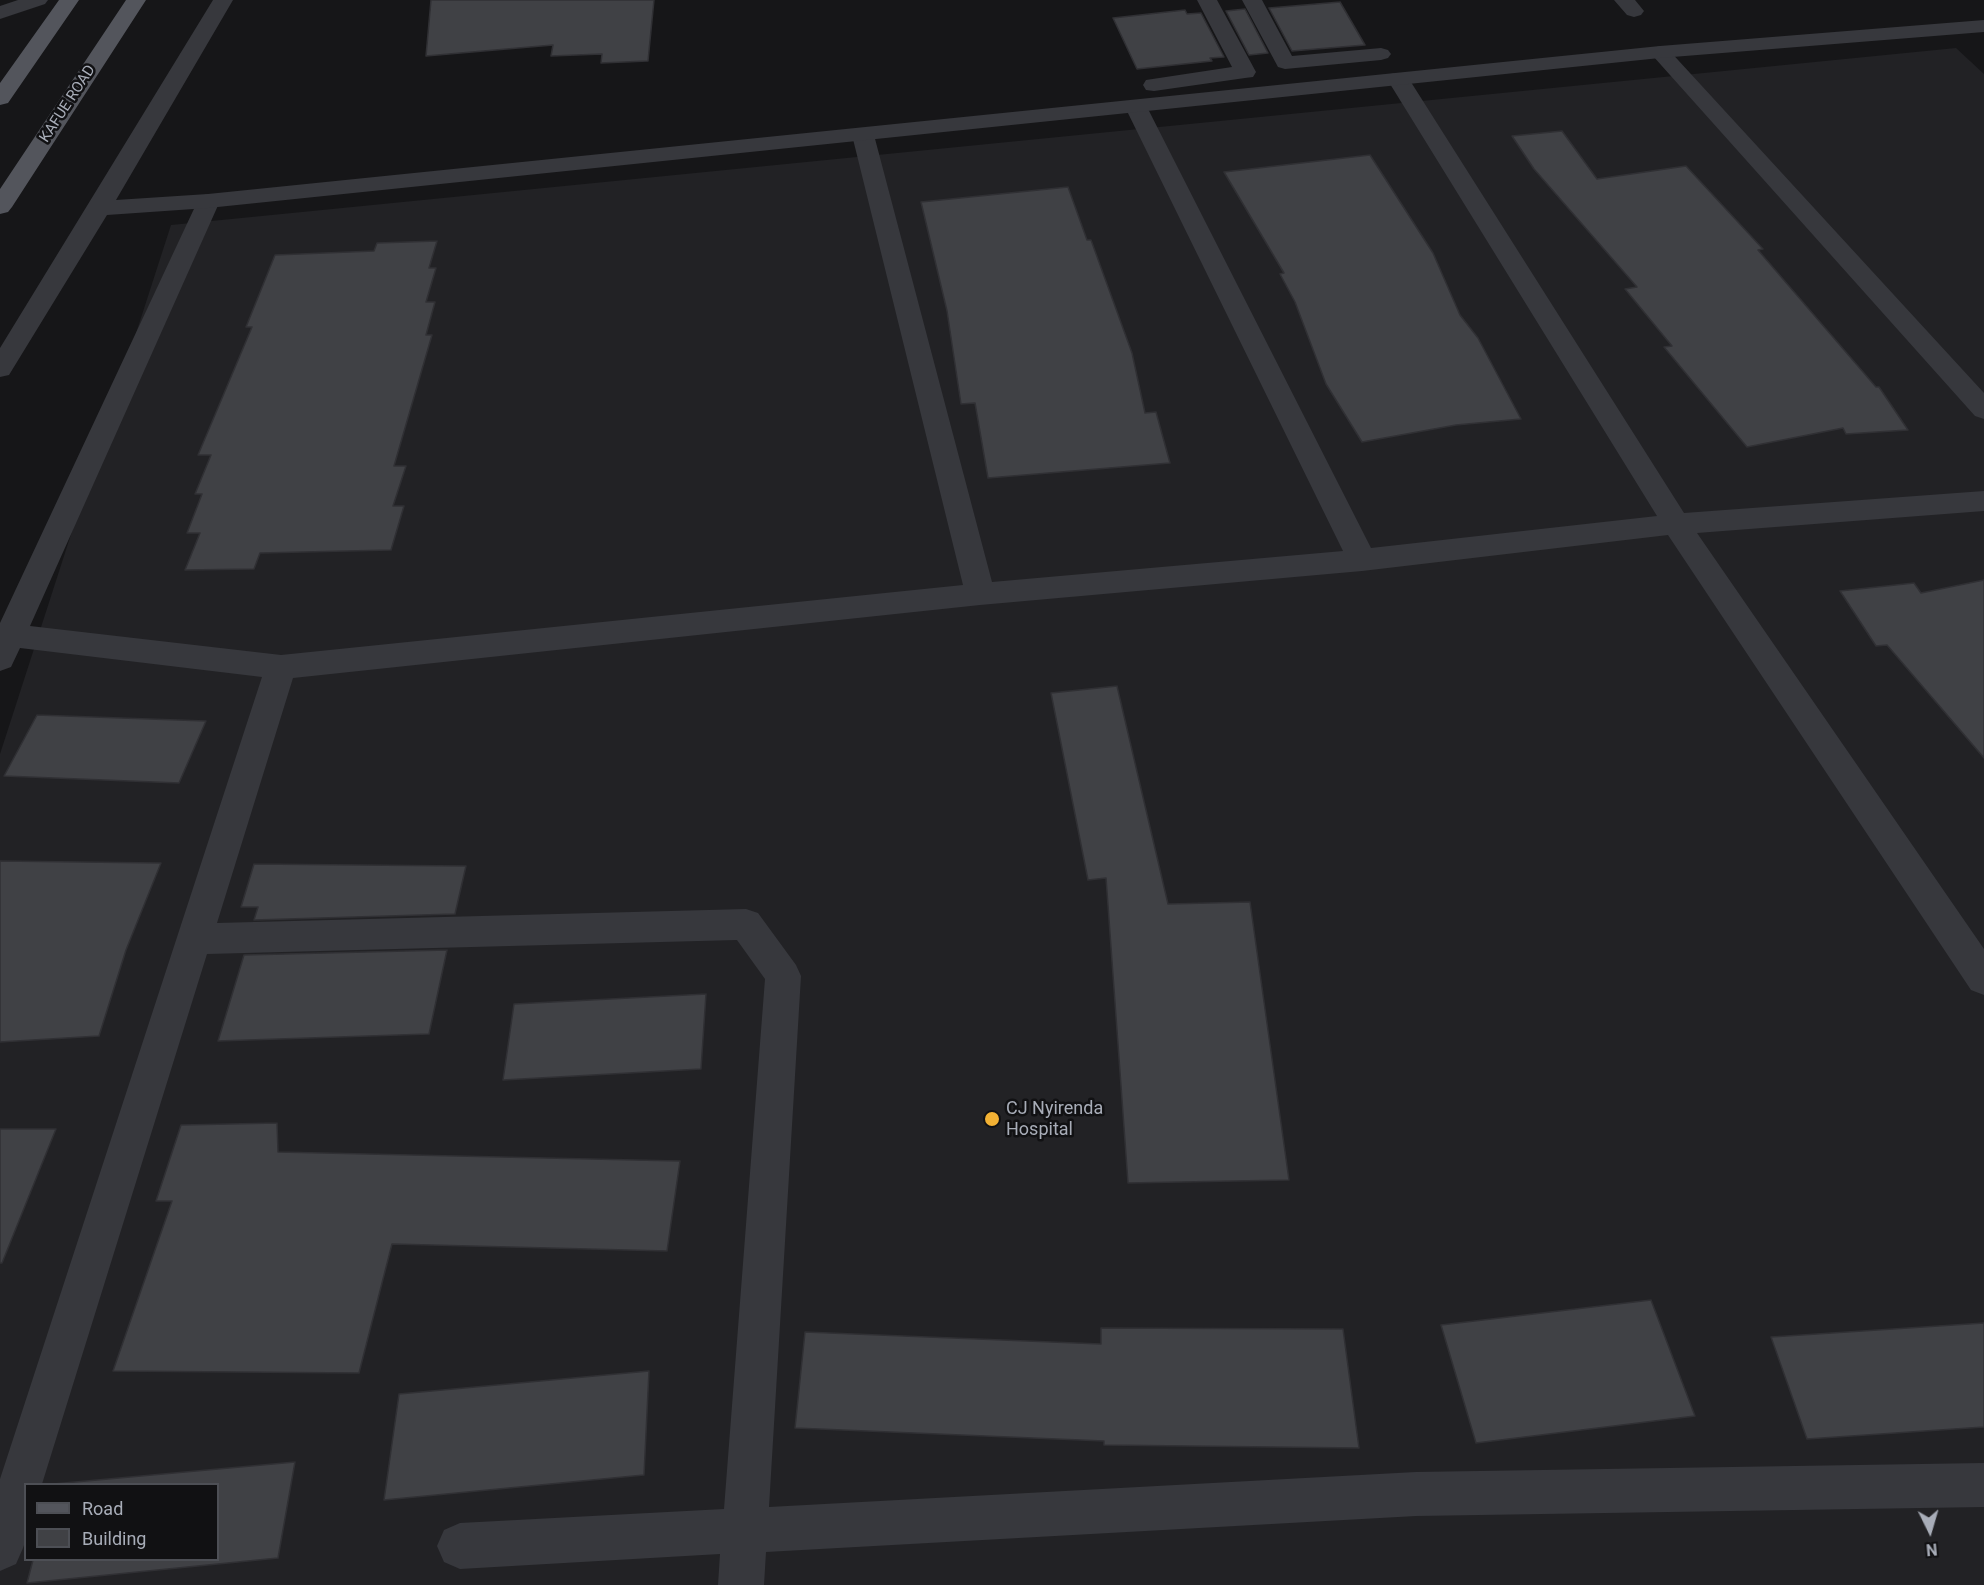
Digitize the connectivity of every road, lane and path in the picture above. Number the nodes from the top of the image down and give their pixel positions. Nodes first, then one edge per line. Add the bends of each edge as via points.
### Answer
1 (38, 0) edge
2 (69, 0) edge
3 (136, 0) edge
4 (223, 0) edge
5 (1207, 0) edge
6 (1252, 0) edge
7 (4, 8) edge
8 (1984, 26) edge
9 (1956, 29) junction
10 (1984, 48) edge
11 (1660, 52) junction
12 (1381, 54) dead end
13 (1398, 79) junction
14 (1154, 85) dead end
15 (0, 98) edge
16 (1136, 107) junction
17 (863, 135) junction
18 (208, 201) junction
19 (0, 207) edge
20 (99, 208) junction
21 (0, 369) edge
22 (1984, 410) edge
23 (1984, 501) edge
24 (1676, 524) junction
25 (1362, 560) junction
26 (980, 594) junction
27 (4, 642) edge
28 (281, 667) junction
29 (194, 939) junction
30 (1984, 979) edge
31 (1984, 1485) edge
32 (744, 1531) junction
33 (460, 1546) dead end
34 (0, 1548) edge
35 (741, 1585) edge

1 - 7 street
2 - 15 main road
3 - 19 main road, KAFUE ROAD
4 - 20 street
5 - 14 street via 1245,72
6 - 12 street via 1285,63
8 - 9 street
9 - 10 street
9 - 11 street
11 - 13 street
11 - 22 street
13 - 16 street
13 - 24 street
16 - 17 street
16 - 25 street
17 - 18 street
17 - 26 street
18 - 20 street
18 - 27 street
20 - 21 street
23 - 24 street
24 - 25 street
24 - 30 street
25 - 26 street
26 - 28 street
27 - 28 street
28 - 29 street
29 - 32 street via 746,924 783,976
29 - 34 street
31 - 32 street via 1416,1494
32 - 33 street
32 - 35 street

